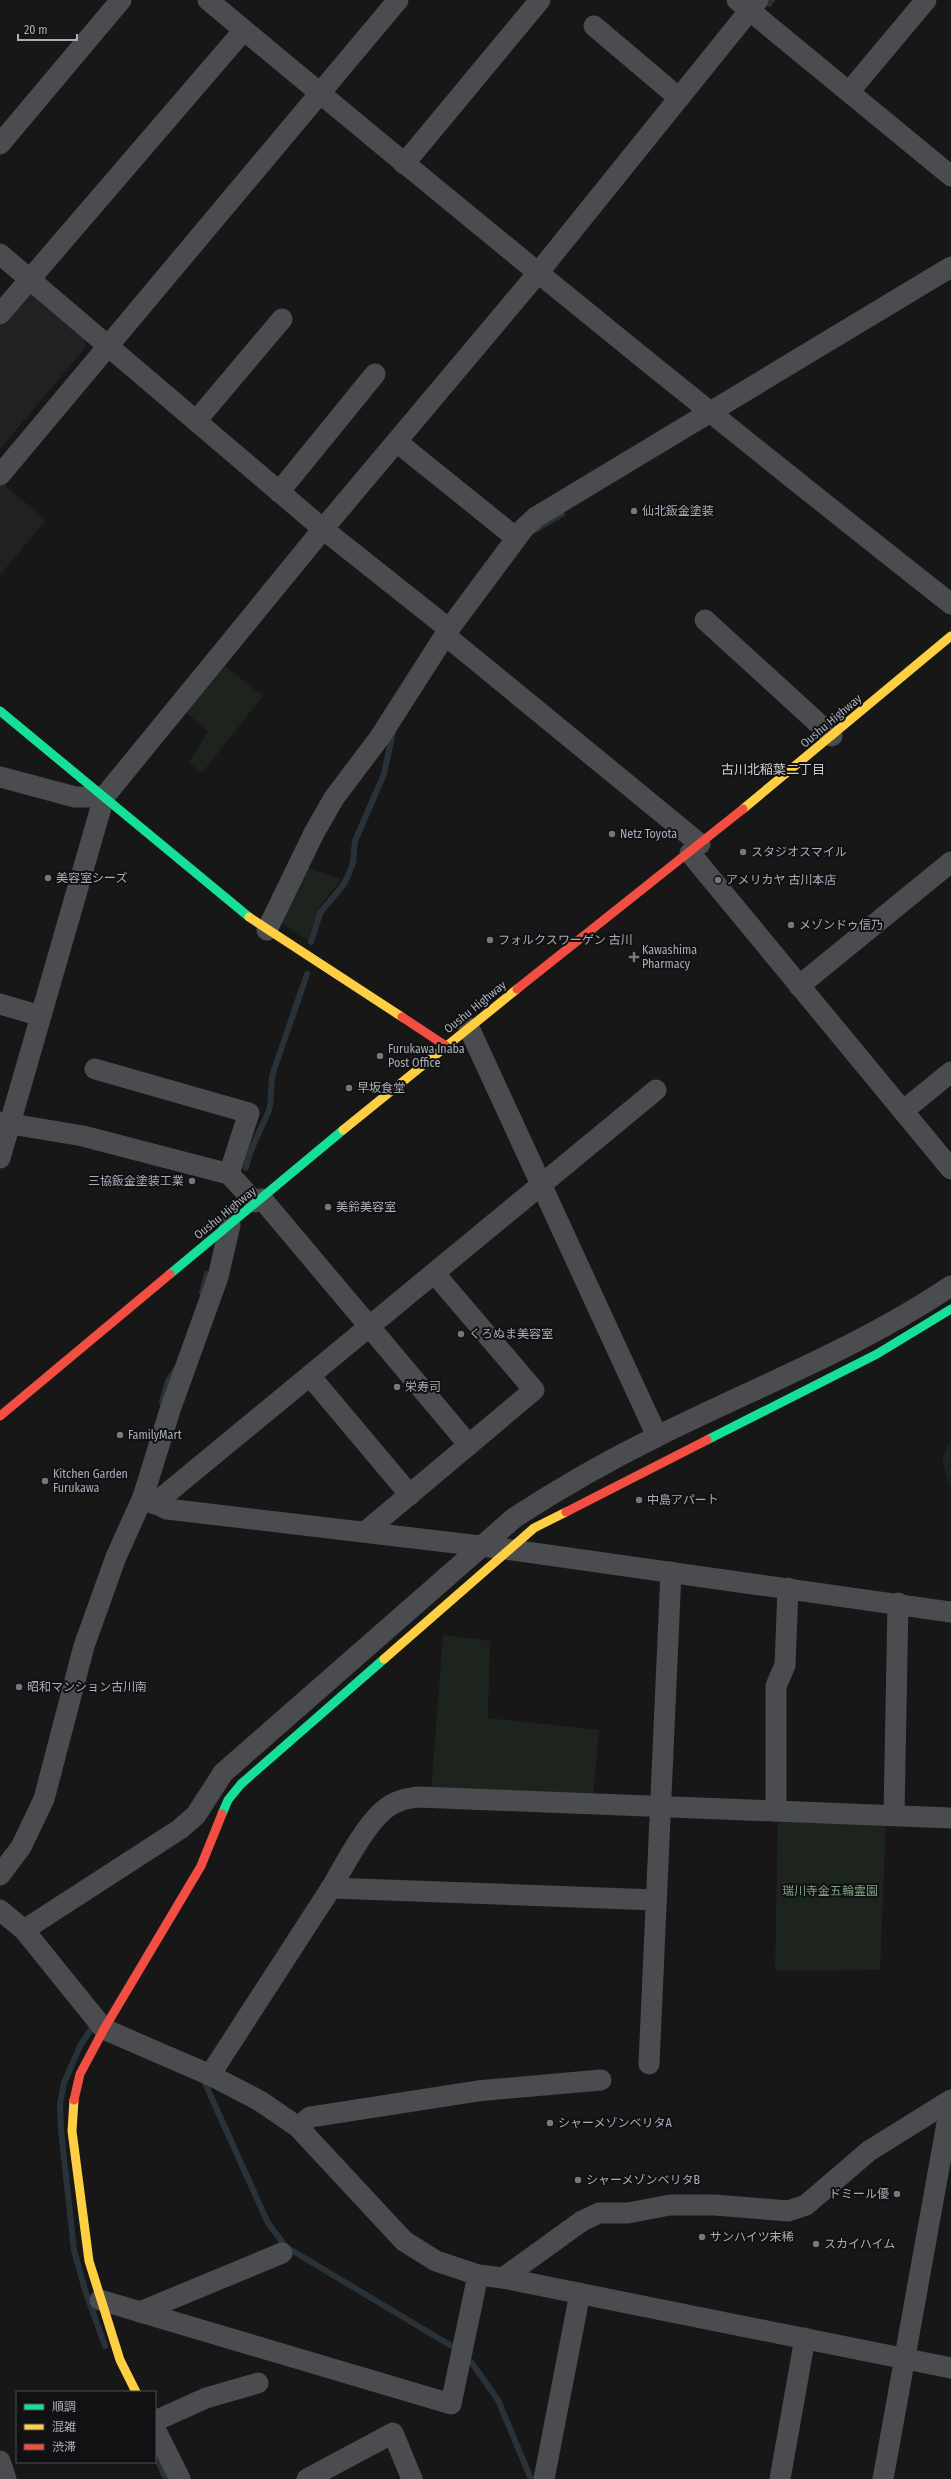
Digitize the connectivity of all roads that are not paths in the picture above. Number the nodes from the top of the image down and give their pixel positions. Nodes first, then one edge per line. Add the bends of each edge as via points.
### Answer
1 (121, 0) edge
2 (208, 0) edge
3 (398, 0) edge
4 (540, 0) edge
5 (926, 0) edge
6 (748, 3) edge
7 (594, 26) dead end
8 (244, 30) junction
9 (849, 92) junction
10 (320, 94) junction
11 (679, 98) junction
12 (0, 144) edge
13 (404, 164) junction
14 (951, 176) edge
15 (0, 254) edge
16 (951, 267) edge
17 (538, 274) junction
18 (29, 278) junction
19 (0, 314) edge
20 (282, 319) dead end
21 (108, 347) junction
22 (375, 374) dead end
23 (708, 412) junction
24 (196, 421) junction
25 (397, 442) junction
26 (0, 475) edge
27 (279, 492) junction
28 (323, 529) junction
29 (515, 537) junction
30 (951, 604) edge
31 (705, 620) dead end
32 (447, 632) junction
33 (951, 636) edge
34 (0, 711) edge
35 (832, 736) junction
36 (0, 777) edge
37 (104, 797) junction
38 (695, 849) junction
39 (951, 862) edge
40 (267, 930) junction
41 (799, 986) junction
42 (0, 1004) edge
43 (41, 1016) junction
44 (468, 1028) junction
45 (446, 1046) junction
46 (95, 1069) dead end
47 (951, 1072) edge
48 (656, 1090) dead end
49 (903, 1111) junction
50 (5, 1123) edge
51 (0, 1158) edge
52 (951, 1169) edge
53 (229, 1174) junction
54 (542, 1186) junction
55 (259, 1200) junction
56 (230, 1225) junction
57 (435, 1274) junction
58 (951, 1286) edge
59 (951, 1309) edge
60 (371, 1326) junction
61 (310, 1376) junction
62 (0, 1416) edge
63 (658, 1436) junction
64 (469, 1445) junction
65 (410, 1495) junction
66 (148, 1500) junction
67 (365, 1532) junction
68 (497, 1548) junction
69 (671, 1572) junction
70 (788, 1588) junction
71 (898, 1603) junction
72 (951, 1612) edge
73 (661, 1806) junction
74 (776, 1811) junction
75 (894, 1815) junction
76 (951, 1818) edge
77 (0, 1875) edge
78 (331, 1888) junction
79 (656, 1900) junction
80 (0, 1910) edge
81 (24, 1930) junction
82 (99, 2023) junction
83 (649, 2064) dead end
84 (210, 2075) junction
85 (601, 2080) dead end
86 (951, 2100) edge
87 (298, 2127) junction
88 (282, 2253) dead end
89 (478, 2276) junction
90 (503, 2278) junction
91 (580, 2293) junction
92 (100, 2300) junction
93 (140, 2312) junction
94 (805, 2338) junction
95 (905, 2359) junction
96 (951, 2368) edge
97 (258, 2383) dead end
98 (136, 2391) edge
99 (156, 2421) edge
100 (156, 2431) edge
101 (0, 2461) edge
102 (6, 2479) edge
103 (180, 2479) edge
104 (307, 2479) edge
105 (412, 2479) edge
106 (544, 2479) edge
107 (780, 2479) edge
108 (883, 2479) edge

1 - 12 street
2 - 8 street
3 - 10 street
4 - 13 street
5 - 9 street
6 - 9 street
6 - 11 street
7 - 11 street
8 - 10 street
8 - 18 street
9 - 14 street
10 - 13 street
10 - 21 street
11 - 17 street
13 - 17 street
15 - 18 street
16 - 23 street
17 - 23 street
17 - 25 street
18 - 19 street
18 - 21 street
20 - 24 street
21 - 24 street
21 - 26 street
22 - 27 street
23 - 29 street via 536,517
23 - 30 street
24 - 27 street
25 - 28 street
25 - 29 street
27 - 28 street
28 - 32 street
28 - 37 street
29 - 32 street
31 - 35 street
32 - 38 street
32 - 40 street via 380,737 334,798 310,839
33 - 35 street, Oushu Highway
34 - 37 street
35 - 38 street, Oushu Highway
36 - 37 street via 75,797
37 - 40 street
37 - 43 street
38 - 41 street
38 - 44 street, Oushu Highway
39 - 41 street
40 - 45 street
41 - 49 street
42 - 43 street
43 - 50 street
44 - 45 street, Oushu Highway
44 - 54 street
45 - 55 street, Oushu Highway
46 - 53 street via 249,1113
47 - 49 street
48 - 54 street
49 - 52 street
50 - 51 street
50 - 53 street via 82,1136
53 - 55 street
54 - 57 street
54 - 63 street
55 - 56 street, Oushu Highway
55 - 60 street
56 - 62 street, Oushu Highway
56 - 66 street via 218,1277 170,1410
57 - 60 street
57 - 64 street via 534,1390
58 - 63 street via 928,1302 819,1362
59 - 68 street via 877,1354
60 - 61 street
60 - 64 street
61 - 65 street
61 - 66 street
63 - 68 street via 514,1518
64 - 65 street
65 - 67 street
66 - 67 street via 167,1509
66 - 77 street via 116,1557 84,1646 44,1799 21,1847
67 - 68 street
68 - 69 street
68 - 81 street via 224,1773 196,1815 180,1829
68 - 82 street via 241,1784 228,1800 201,1866
69 - 70 street
69 - 73 street
70 - 71 street
70 - 74 street via 785,1664 776,1686
71 - 72 street
71 - 75 street
73 - 74 street
73 - 78 street via 418,1797 396,1802 371,1824
73 - 79 street
74 - 75 street
75 - 76 street
78 - 79 street
78 - 84 street
79 - 83 street
80 - 81 street
81 - 82 street
82 - 84 street
82 - 92 street via 80,2074 74,2100 72,2131 89,2261
84 - 87 street via 260,2101
85 - 87 street via 477,2091 310,2117
86 - 90 street via 868,2151 806,2205 788,2211 715,2205 670,2205 628,2213 599,2213 582,2221
86 - 95 street
87 - 89 street via 404,2241 436,2261
88 - 93 street
89 - 90 street
89 - 93 street via 451,2404
90 - 91 street
91 - 94 street
91 - 106 street
92 - 93 street
92 - 98 street via 120,2360
94 - 95 street
94 - 107 street
95 - 96 street
95 - 108 street
97 - 99 street via 206,2398
100 - 103 street
101 - 102 street
104 - 105 street via 393,2433

